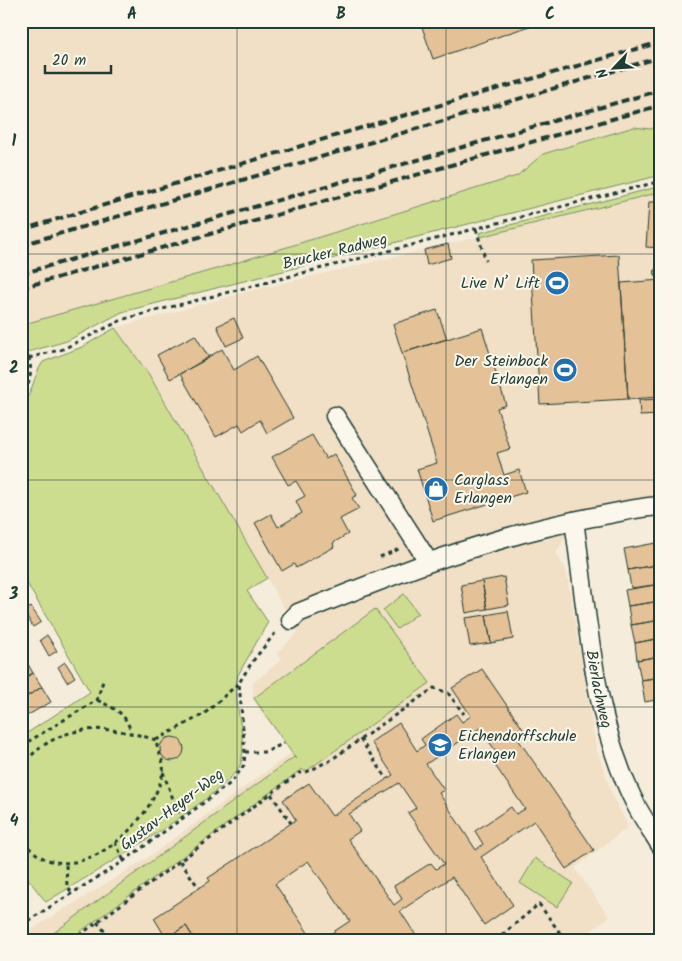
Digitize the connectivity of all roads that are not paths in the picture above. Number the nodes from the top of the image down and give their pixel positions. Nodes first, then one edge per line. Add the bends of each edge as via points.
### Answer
1 (335, 416) dead end
2 (661, 506) edge
3 (574, 521) junction
4 (428, 561) junction
5 (291, 620) road end
6 (661, 846) edge

1 - 4 street
2 - 3 street
3 - 4 street
3 - 6 street, Bierlachweg via 596,675 610,734 637,806
4 - 5 street via 298,613

